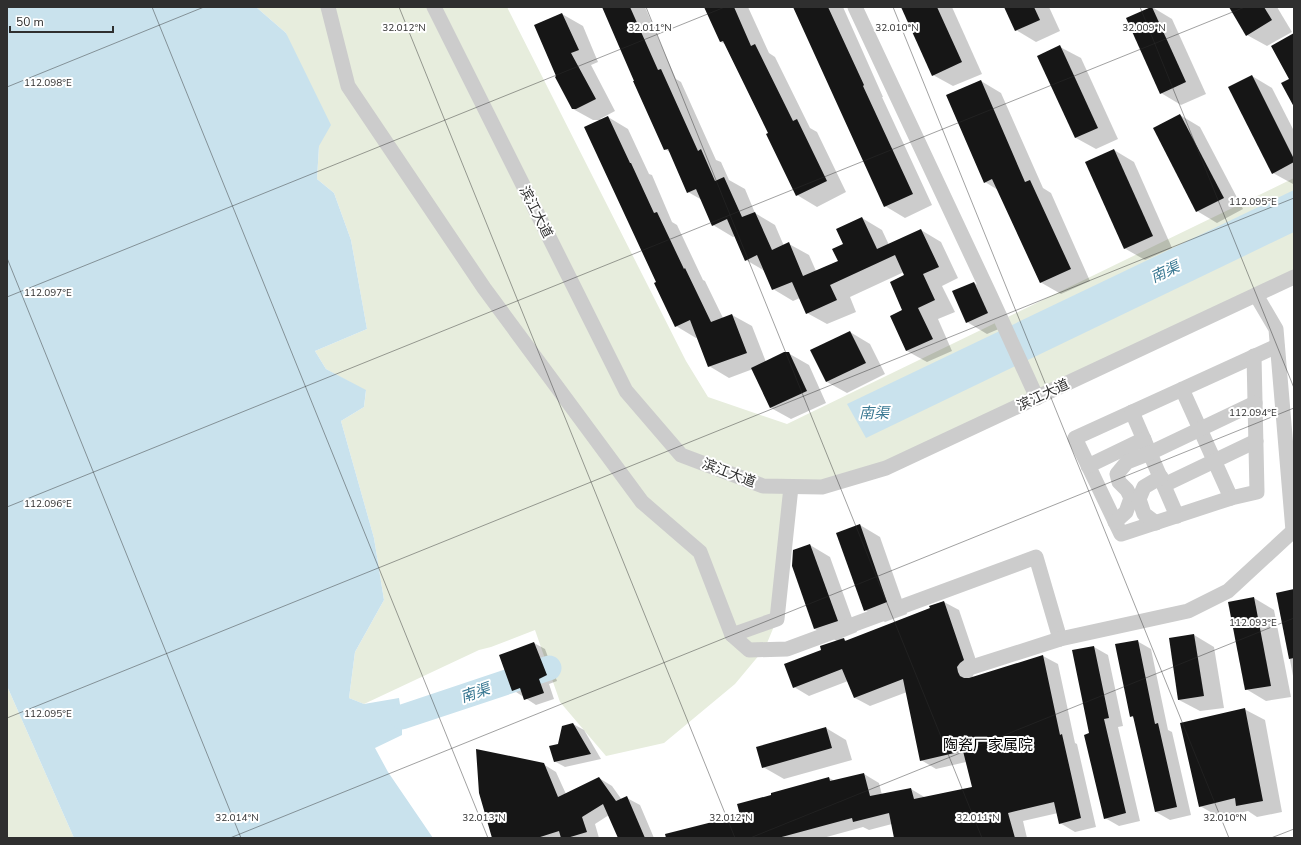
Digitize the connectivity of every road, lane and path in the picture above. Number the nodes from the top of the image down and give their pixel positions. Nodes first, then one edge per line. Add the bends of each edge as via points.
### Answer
1 (328, 7) edge
2 (855, 7) edge
3 (438, 8) edge
4 (1294, 277) edge
5 (1256, 295) junction
6 (1277, 346) junction
7 (1254, 356) junction
8 (1182, 389) junction
9 (1035, 394) junction
10 (1255, 402) junction
11 (1132, 412) junction
12 (1200, 429) junction
13 (1256, 440) junction
14 (1147, 446) junction
15 (1214, 461) junction
16 (1088, 466) junction
17 (1162, 481) junction
18 (791, 487) junction
19 (1231, 498) junction
20 (1177, 516) junction
21 (1115, 522) junction
22 (1156, 523) junction
23 (732, 635) junction
24 (1060, 639) junction
25 (966, 669) dead end

1 - 23 street via 348,86 484,288 642,502 700,552
2 - 9 street
3 - 18 street, 滨江大道 via 626,390 681,456 763,486
4 - 5 street, 滨江大道
5 - 6 street via 1276,329
5 - 9 street, 滨江大道
6 - 7 street
6 - 24 street via 1293,531 1228,590 1188,611
7 - 8 street
7 - 10 street
8 - 11 street
8 - 12 street
9 - 18 street, 滨江大道 via 886,468 822,487
10 - 12 street
10 - 13 street
11 - 14 street
11 - 16 street via 1075,438
12 - 14 street
12 - 15 street
13 - 15 street
13 - 19 street via 1257,492
14 - 16 street
14 - 17 street
14 - 21 street via 1126,462 1117,474 1118,482 1131,498 1126,512
15 - 17 street
15 - 19 street
16 - 21 street
17 - 20 street
17 - 22 street via 1144,487 1139,499 1144,514
18 - 23 street via 777,619
19 - 20 street
20 - 22 street
21 - 22 street via 1121,534
23 - 24 street via 749,650 787,649 1036,557
24 - 25 street

